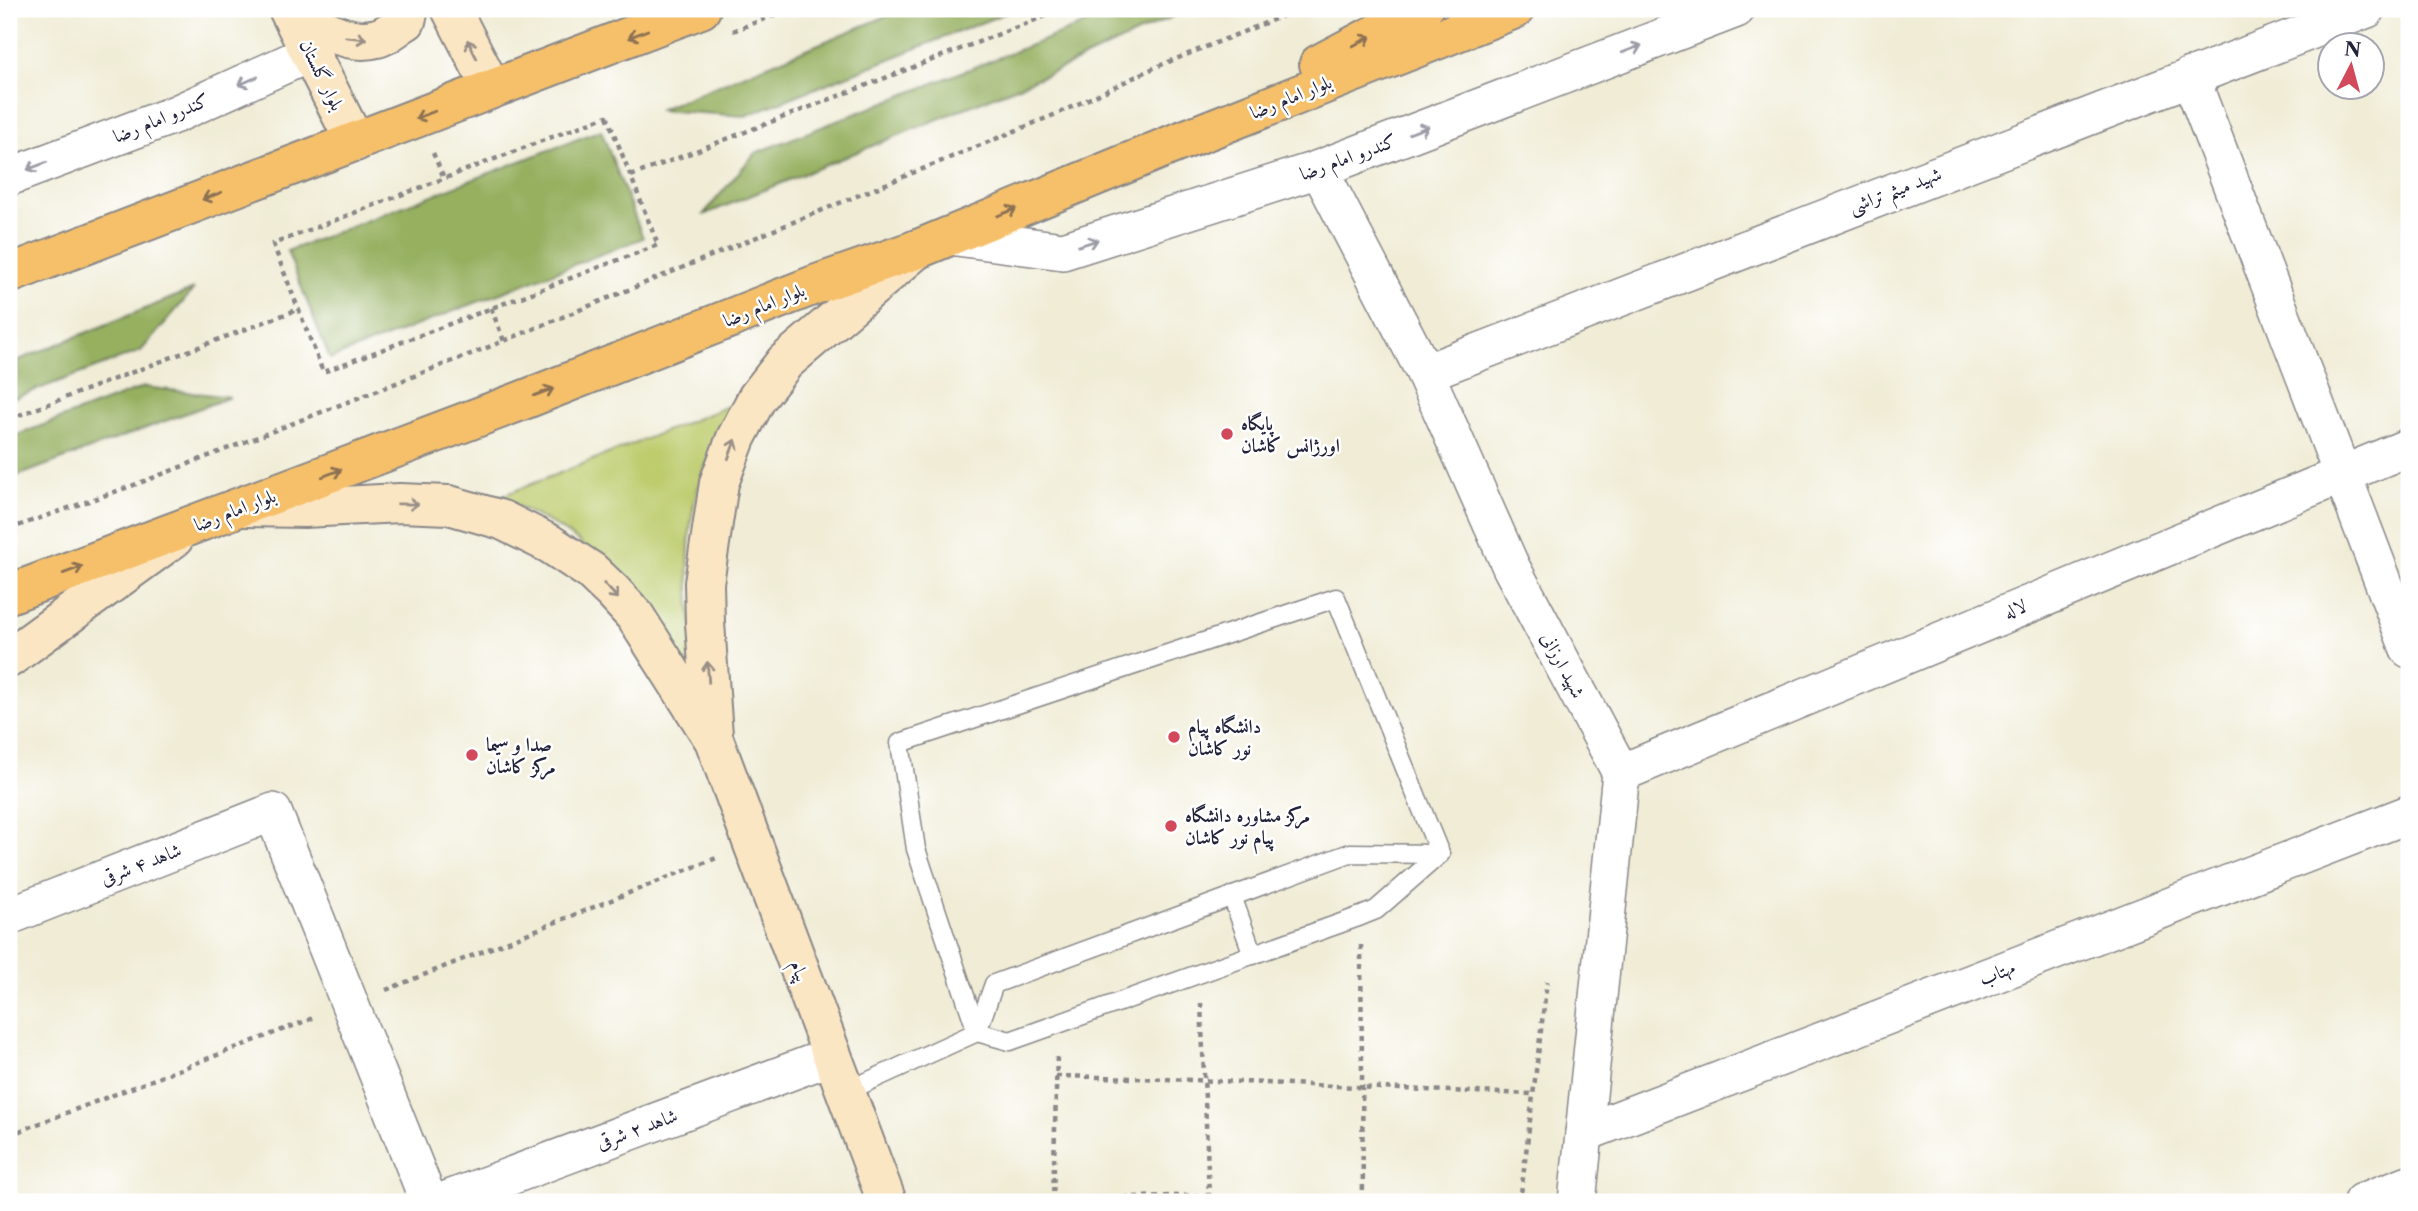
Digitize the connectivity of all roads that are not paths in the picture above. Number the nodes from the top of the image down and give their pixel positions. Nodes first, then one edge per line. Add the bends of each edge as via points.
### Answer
1 (288, 9) edge
2 (296, 9) edge
3 (409, 9) edge
4 (451, 9) edge
5 (701, 9) edge
6 (1423, 9) edge
7 (1516, 9) edge
8 (1735, 9) edge
9 (2367, 9) edge
10 (310, 53) junction
11 (2190, 76) junction
12 (492, 89) junction
13 (355, 142) junction
14 (1151, 153) junction
15 (1319, 169) junction
16 (9, 177) edge
17 (933, 243) junction
18 (9, 274) edge
19 (1425, 373) junction
20 (2409, 447) edge
21 (2342, 473) junction
22 (242, 507) junction
23 (190, 527) junction
24 (9, 594) edge
25 (2409, 649) edge
26 (9, 658) edge
27 (714, 740) junction
28 (1621, 773) junction
29 (2409, 814) edge
30 (1440, 854) junction
31 (1231, 896) junction
32 (9, 916) edge
33 (1253, 955) junction
34 (977, 1032) junction
35 (832, 1056) junction
36 (845, 1092) junction
37 (1584, 1133) junction
38 (2409, 1184) edge
39 (429, 1202) edge
40 (441, 1202) edge
41 (887, 1202) edge
42 (1577, 1202) edge
43 (2362, 1202) edge

1 - 10 main road, بلوار گلستان
2 -> 3 main road via 352,40 378,38 406,21
12 -> 4 main road
5 -> 12 main road
14 -> 6 main road
7 - 14 main road, بلوار امام رضا
15 -> 8 street, کندرو امام رضا
9 - 11 street, شهید میثم تراشی
10 - 13 main road, بلوار گلستان
10 -> 16 street, کندرو امام رضا via 176,114
11 - 19 street, شهید میثم تراشی
11 - 21 street
12 -> 13 main road
13 -> 18 main road
17 -> 14 main road, بلوار امام رضا
17 -> 15 street, کندرو امام رضا via 1063,251
15 - 19 street, شهید ارزانی
22 -> 17 main road, بلوار امام رضا
27 -> 17 main road via 704,583 719,483 736,438 757,398 785,362
19 - 28 street, شهید ارزانی via 1511,567
20 - 21 street, لاله
21 - 25 street
21 - 28 street, لاله
22 - 23 main road, بلوار امام رضا
22 -> 27 main road via 449,505 502,520 591,571 635,617
24 -> 23 main road, بلوار امام رضا
23 - 26 main road
27 - 35 main road, پیام
28 - 37 street
29 - 37 street, مهتاب
30 - 31 lane via 1350,853
30 - 33 lane via 1376,910
30 - 34 lane via 1336,598 900,743 916,849
31 - 33 lane
31 - 34 lane via 994,984
32 - 39 street, شاهد ۴ شرقی via 273,812
33 - 34 lane via 1010,1041
34 - 36 lane
35 - 36 main road, پیام
35 - 40 street, شاهد ۲ شرقی
36 - 41 main road, پیام
37 - 42 street
38 - 43 street

